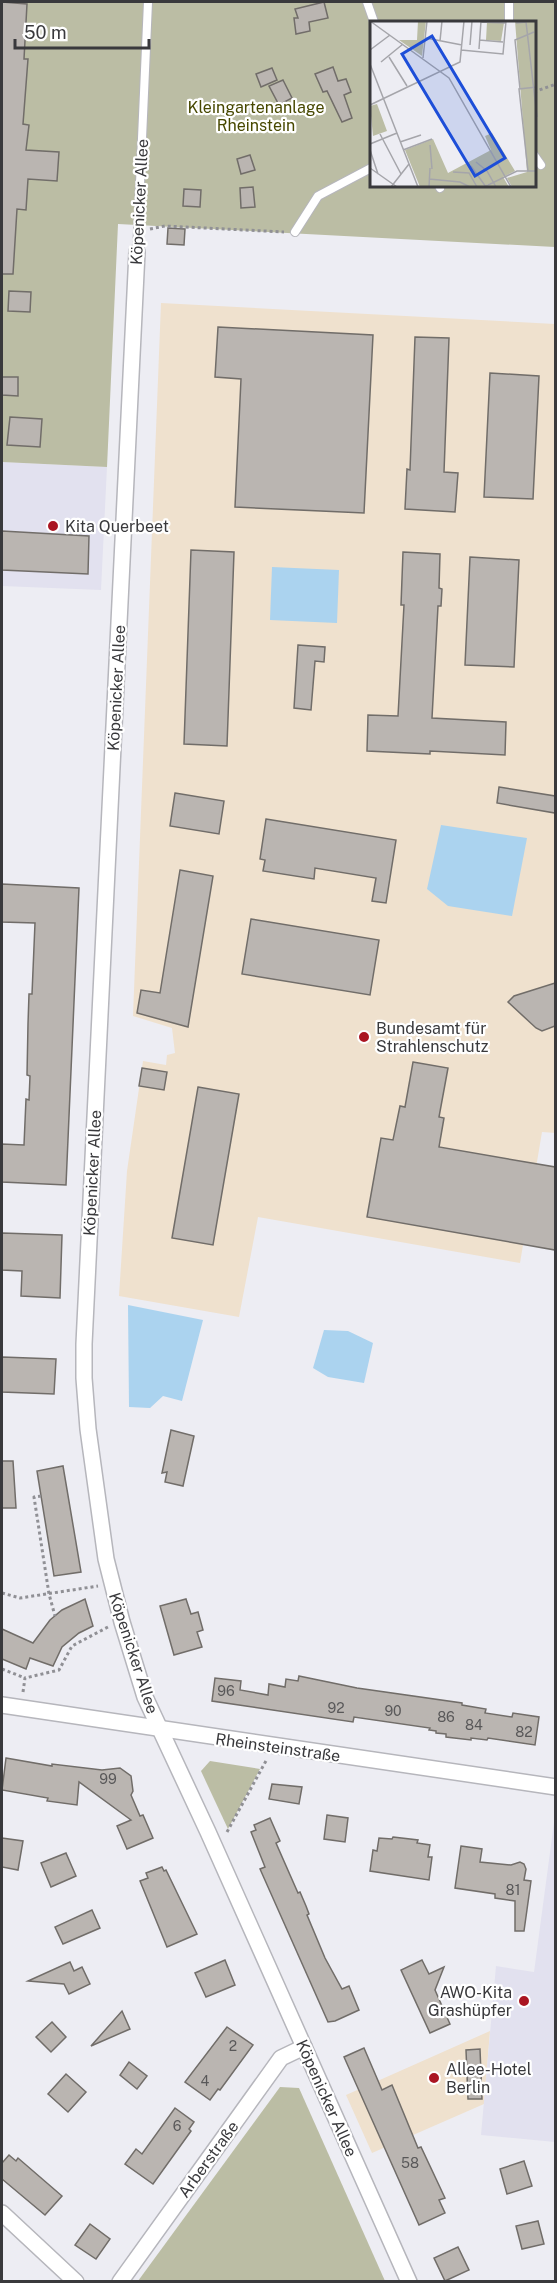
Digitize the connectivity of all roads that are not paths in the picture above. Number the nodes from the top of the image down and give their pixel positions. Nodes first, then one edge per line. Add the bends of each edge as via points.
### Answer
1 (148, 2) edge
2 (367, 2) edge
3 (509, 2) edge
4 (374, 21) edge
5 (509, 21) edge
6 (536, 158) edge
7 (541, 165) dead end
8 (370, 169) edge
9 (295, 232) road end
10 (137, 252) joint
11 (2, 1705) edge
12 (160, 1729) junction
13 (555, 1787) edge
14 (304, 2047) junction
15 (2, 2213) edge
16 (76, 2282) edge
17 (120, 2282) edge
18 (410, 2282) edge

1 - 10 lane, Köpenicker Allee
2 - 4 lane
3 - 5 lane
6 - 7 lane
8 - 9 lane via 318,196
10 - 12 street, Köpenicker Allee via 84,1378 111,1584 145,1697
11 - 12 street, Rheinsteinstraße
12 - 13 street, Rheinsteinstraße
12 - 14 street, Köpenicker Allee
14 - 17 street, Arberstraße via 280,2058
14 - 18 street, Köpenicker Allee
15 - 16 street

